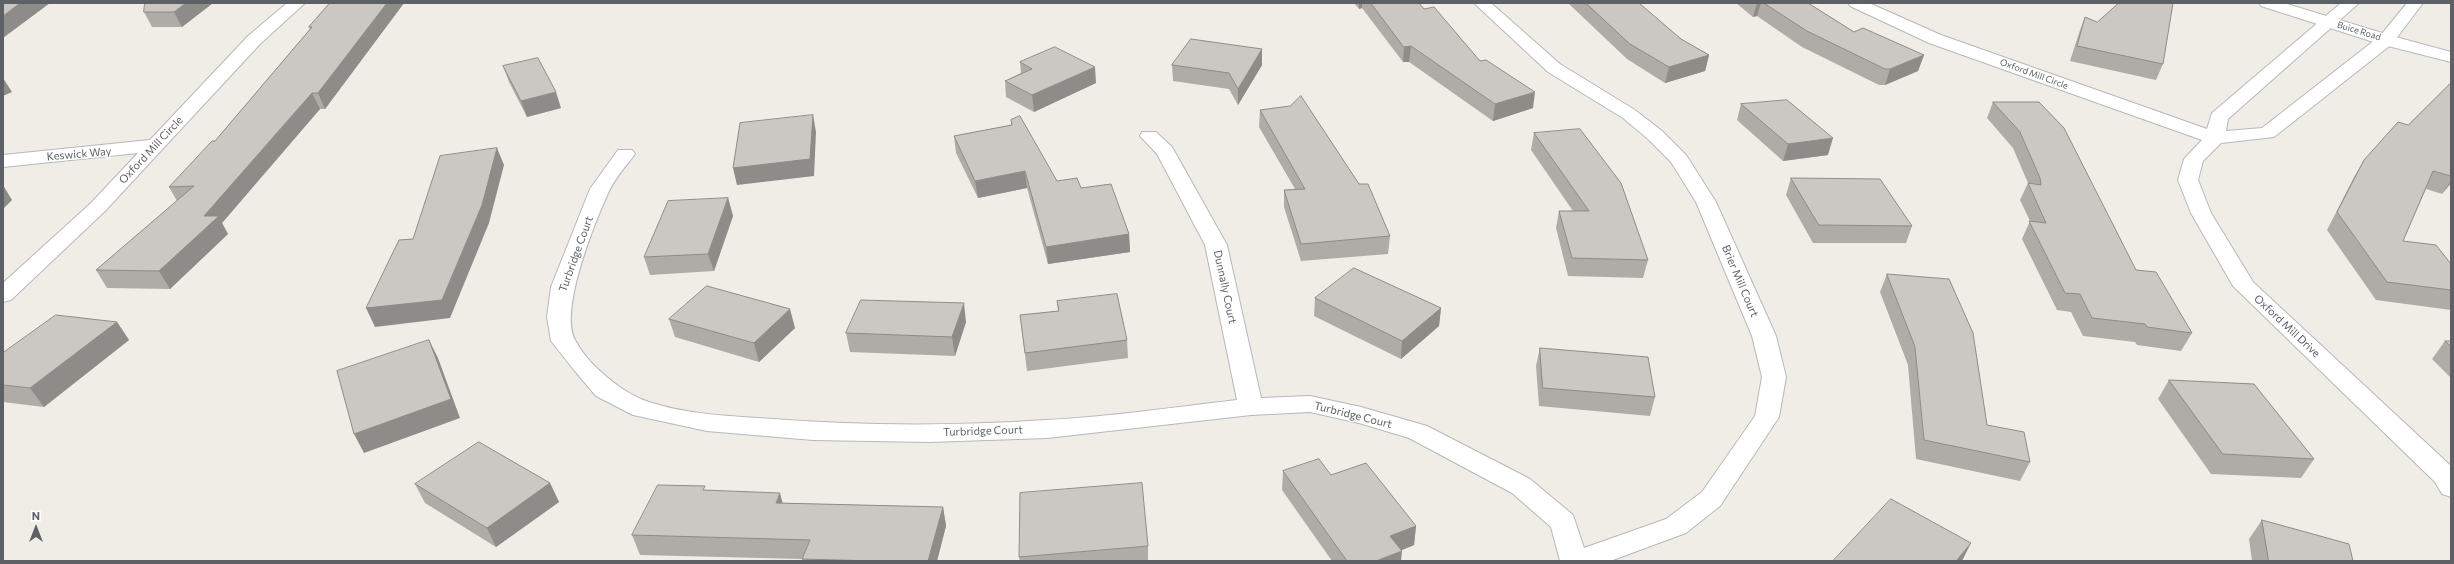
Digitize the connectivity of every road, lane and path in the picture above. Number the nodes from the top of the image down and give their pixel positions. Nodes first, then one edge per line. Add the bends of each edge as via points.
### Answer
1 (297, 3) edge
2 (1482, 3) edge
3 (1856, 3) edge
4 (2267, 3) edge
5 (2351, 3) edge
6 (2415, 3) edge
7 (2330, 23) junction
8 (2386, 40) junction
9 (2451, 57) edge
10 (1149, 136) dead end
11 (2215, 138) junction
12 (154, 145) junction
13 (626, 154) dead end
14 (3, 161) edge
15 (3, 295) edge
16 (1251, 408) junction
17 (2449, 479) edge
18 (1574, 561) edge
19 (1579, 561) edge

1 - 12 street, Oxford Mill Circle via 254,40
2 - 19 street, Brier Mill Court via 1554,68 1629,114 1679,159 1706,202 1764,336 1774,377 1767,417 1711,499 1676,526
3 - 11 street, Oxford Mill Circle via 1935,39
4 - 7 street, Buice Road
5 - 7 street
6 - 8 street
7 - 8 street, Buice Road
7 - 11 street via 2219,118
8 - 9 street, Buice Road
8 - 11 street via 2267,133
10 - 16 street, Dunnally Court via 1165,151 1216,245
11 - 17 street, Oxford Mill Drive via 2194,159 2188,180 2201,213 2244,286
12 - 14 street, Keswick Way
12 - 15 street, Oxford Mill Circle via 98,207
13 - 16 street, Turbridge Court via 600,189 562,287 558,317 563,341 605,390 642,409 714,423 813,431 929,433 1047,428
16 - 18 street, Turbridge Court via 1310,404 1361,415 1418,432 1521,486 1562,522

